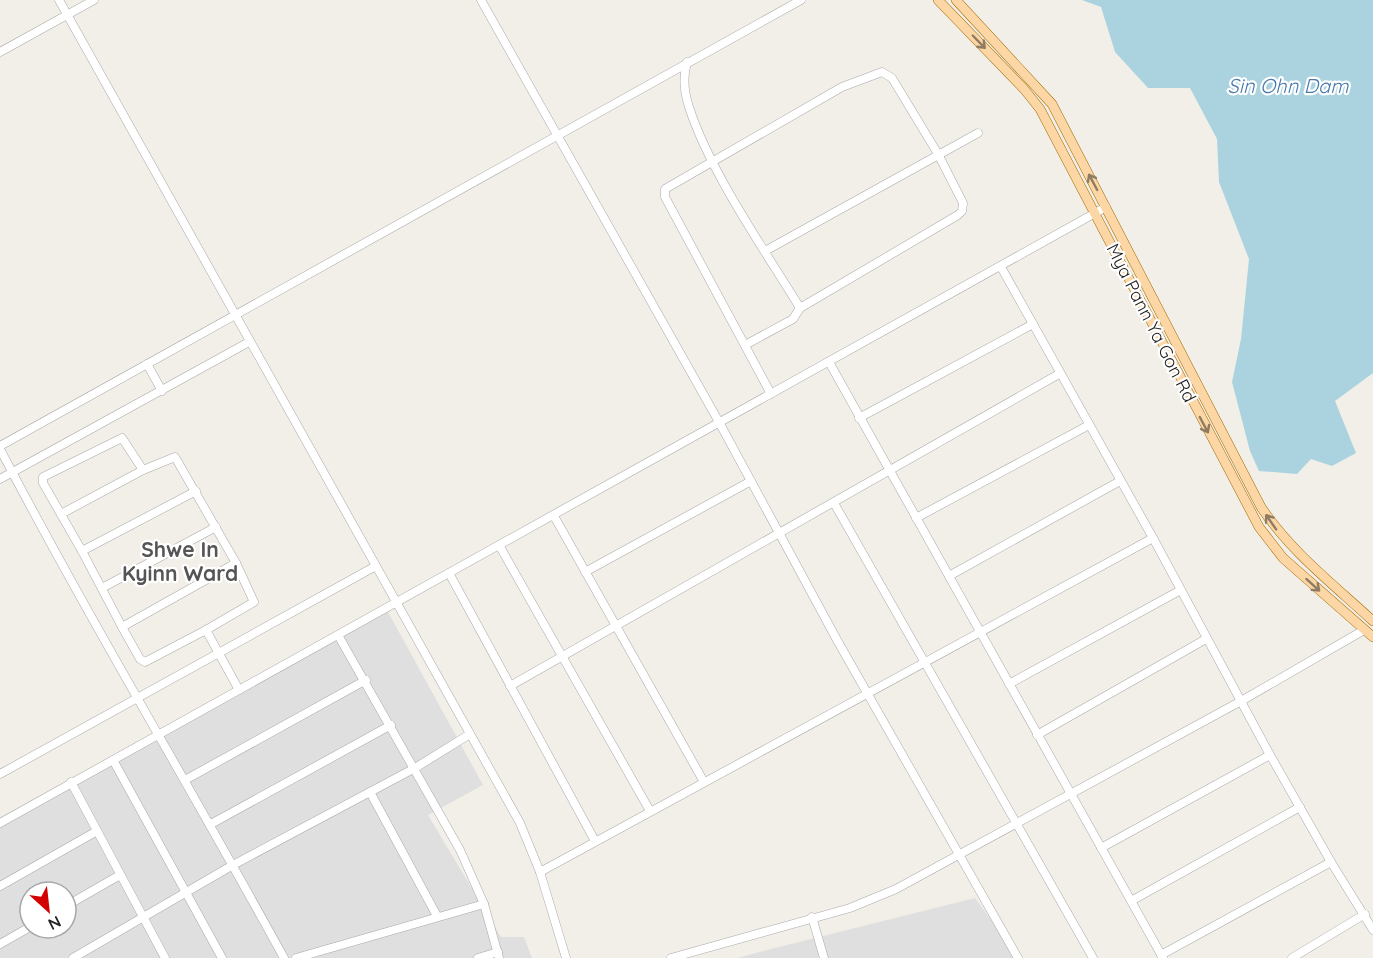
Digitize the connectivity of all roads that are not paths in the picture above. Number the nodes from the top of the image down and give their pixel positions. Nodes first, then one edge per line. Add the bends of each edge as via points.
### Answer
1 (59, 0) edge
2 (94, 0) edge
3 (481, 0) edge
4 (801, 0) edge
5 (939, 0) edge
6 (956, 0) edge
7 (67, 15) junction
8 (0, 52) edge
9 (687, 62) junction
10 (978, 133) dead end
11 (558, 136) junction
12 (938, 154) junction
13 (712, 160) junction
14 (1106, 207) junction
15 (1095, 213) junction
16 (765, 251) junction
17 (1001, 267) junction
18 (800, 308) junction
19 (235, 315) junction
20 (1033, 324) junction
21 (249, 342) junction
22 (745, 345) junction
23 (830, 362) junction
24 (147, 364) junction
25 (1059, 374) junction
26 (162, 391) junction
27 (771, 394) junction
28 (859, 418) junction
29 (719, 422) junction
30 (1089, 424) junction
31 (0, 448) edge
32 (143, 470) junction
33 (890, 471) junction
34 (12, 472) junction
35 (0, 479) edge
36 (751, 481) junction
37 (1120, 481) junction
38 (196, 491) junction
39 (834, 503) junction
40 (61, 514) junction
41 (554, 516) junction
42 (916, 518) junction
43 (216, 527) junction
44 (780, 534) junction
45 (1153, 538) junction
46 (499, 545) junction
47 (82, 551) junction
48 (236, 562) junction
49 (374, 567) junction
50 (585, 572) junction
51 (449, 573) junction
52 (950, 576) junction
53 (102, 588) junction
54 (1179, 591) junction
55 (395, 604) junction
56 (1373, 621) edge
57 (613, 626) junction
58 (122, 627) junction
59 (206, 630) junction
60 (1364, 630) junction
61 (981, 633) junction
62 (338, 634) junction
63 (1373, 637) edge
64 (1206, 639) junction
65 (218, 653) junction
66 (561, 656) junction
67 (925, 664) junction
68 (366, 680) junction
69 (1009, 684) junction
70 (510, 686) junction
71 (239, 690) junction
72 (870, 694) junction
73 (140, 698) junction
74 (1243, 700) junction
75 (391, 725) junction
76 (160, 734) junction
77 (470, 734) junction
78 (1037, 735) junction
79 (1270, 755) junction
80 (113, 760) junction
81 (415, 768) junction
82 (0, 774) edge
83 (186, 780) junction
84 (71, 782) junction
85 (704, 782) junction
86 (370, 792) junction
87 (1070, 794) junction
88 (1300, 807) junction
89 (650, 811) junction
90 (0, 823) edge
91 (1017, 823) junction
92 (211, 824) junction
93 (97, 831) junction
94 (595, 841) junction
95 (1101, 848) junction
96 (962, 856) junction
97 (1331, 862) junction
98 (233, 865) junction
99 (540, 872) junction
100 (120, 875) junction
101 (0, 886) edge
102 (188, 893) junction
103 (78, 899) edge
104 (1131, 901) junction
105 (484, 904) junction
106 (1365, 914) junction
107 (437, 916) junction
108 (144, 917) junction
109 (812, 917) junction
110 (1373, 930) edge
111 (18, 934) edge
112 (0, 944) edge
113 (498, 955) edge
114 (1162, 957) edge
115 (73, 958) edge
116 (165, 958) edge
117 (222, 958) edge
118 (284, 958) edge
119 (296, 958) edge
120 (478, 958) edge
121 (566, 958) edge
122 (670, 958) edge
123 (824, 958) edge
124 (1018, 958) edge
125 (1093, 958) edge
126 (1292, 958) edge

1 - 7 street
2 - 7 street
3 - 11 street
4 - 9 street
5 -> 15 main road, Mya Pann Ya Gon Rd via 1033,99
14 -> 6 main road, Mya Pann Ya Gon Rd via 1052,104
7 - 8 street
7 - 19 street
9 - 11 street
9 - 13 street via 684,75 689,108
10 - 12 street
11 - 19 street
11 - 29 street
12 - 13 street via 892,78 882,72 842,87
12 - 16 street
12 - 18 street via 963,203 962,211
13 - 16 street
13 - 22 street via 668,187 664,197
14 - 15 street
56 -> 14 main road, Mya Pann Ya Gon Rd via 1301,555 1261,507
15 - 17 street
15 -> 60 main road, Mya Pann Ya Gon Rd via 1259,527 1283,558
16 - 18 street
17 - 20 street
17 - 23 street
18 - 22 street via 793,319
19 - 21 street
19 - 24 street
20 - 25 street
20 - 28 street
21 - 26 street
21 - 49 street
22 - 27 street
23 - 27 street
23 - 28 street
24 - 26 street
24 - 31 street
25 - 30 street
25 - 33 street
26 - 34 street
27 - 29 street
28 - 33 street
29 - 36 street
29 - 41 street
30 - 37 street
30 - 42 street
31 - 34 street
32 - 38 street via 175,457
32 - 40 street
32 - 40 street via 122,438 45,475 43,483
33 - 39 street
33 - 42 street
34 - 35 street
34 - 73 street
36 - 44 street
36 - 50 street
37 - 45 street
37 - 52 street
38 - 43 street
38 - 47 street
39 - 44 street
39 - 67 street
40 - 47 street
41 - 46 street
41 - 50 street
42 - 52 street
43 - 48 street
43 - 53 street
44 - 57 street
44 - 72 street
45 - 54 street
45 - 61 street
46 - 51 street
46 - 66 street
47 - 53 street
48 - 58 street
48 - 59 street via 254,602
49 - 55 street
49 - 65 street
50 - 57 street
51 - 55 street
51 - 70 street
52 - 61 street
53 - 58 street
54 - 64 street
54 - 69 street
55 - 62 street
55 - 77 street
57 - 66 street
57 - 85 street
58 - 59 street via 144,662
59 - 65 street
60 - 63 main road, Mya Pann Ya Gon Rd
60 - 74 street
61 - 67 street
61 - 69 street
62 - 68 street
62 - 71 street
64 - 74 street
64 - 78 street
65 - 71 street
65 - 73 street
66 - 70 street
66 - 89 street
67 - 72 street
67 - 91 street
68 - 75 street
68 - 83 street
69 - 78 street
70 - 94 street
71 - 76 street
72 - 85 street
72 - 96 street
73 - 76 street
73 - 82 street
74 - 79 street
74 - 87 street
75 - 81 street
75 - 92 street
76 - 80 street
76 - 83 street
77 - 81 street
77 - 99 street via 520,823
78 - 87 street
79 - 88 street
79 - 95 street
80 - 84 street
80 - 102 street
81 - 86 street
81 - 105 street via 460,850
83 - 92 street
84 - 90 street
84 - 93 street
85 - 89 street
86 - 98 street
86 - 107 street
87 - 91 street
87 - 95 street
88 - 97 street
88 - 104 street
89 - 94 street
91 - 96 street
91 - 125 street
92 - 98 street
93 - 100 street
93 - 101 street
94 - 99 street
95 - 104 street
96 - 109 street via 850,908
96 - 124 street
97 - 106 street
97 - 114 street
98 - 102 street
98 - 118 street
99 - 121 street
100 - 103 street
100 - 108 street
102 - 108 street
102 - 117 street
104 - 114 street
105 - 107 street
105 - 113 street
106 - 110 street
106 - 126 street
107 - 119 street
108 - 115 street
108 - 116 street
109 - 122 street
109 - 123 street
111 - 112 street
113 - 120 street

